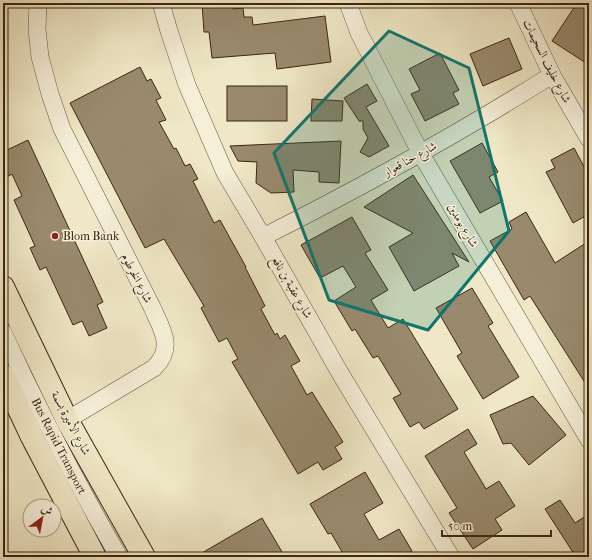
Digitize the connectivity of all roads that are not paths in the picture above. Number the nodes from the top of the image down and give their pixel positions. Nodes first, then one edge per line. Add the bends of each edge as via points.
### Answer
1 (38, 3) edge
2 (161, 3) edge
3 (348, 3) edge
4 (518, 3) edge
5 (552, 75) junction
6 (589, 139) edge
7 (421, 154) junction
8 (263, 237) junction
9 (3, 287) edge
10 (3, 332) edge
11 (3, 375) edge
12 (67, 420) junction
13 (589, 440) edge
14 (95, 557) edge
15 (119, 557) edge
16 (144, 557) edge
17 (451, 557) edge

1 - 12 street, شارع الخرطوم via 39,50 62,128 152,307 163,334 165,348 164,355 154,368
2 - 8 street, شارع عقبة بن نافع via 187,86 208,136 225,173
3 - 7 street, شارع بومدين via 359,33
4 - 5 street, شارع خليف السحيمات
5 - 6 street, شارع خليف السحيمات
5 - 7 street, شارع حنا قعوار
7 - 8 street, شارع حنا قعوار
7 - 13 street, شارع بومدين
8 - 17 street, شارع عقبة بن نافع via 340,373
9 - 12 main road, شارع الأميرة بسمة
10 - 15 street, Bus Rapid Transport via 45,421
11 - 14 main road via 32,437
12 - 16 main road, شارع الأميرة بسمة

